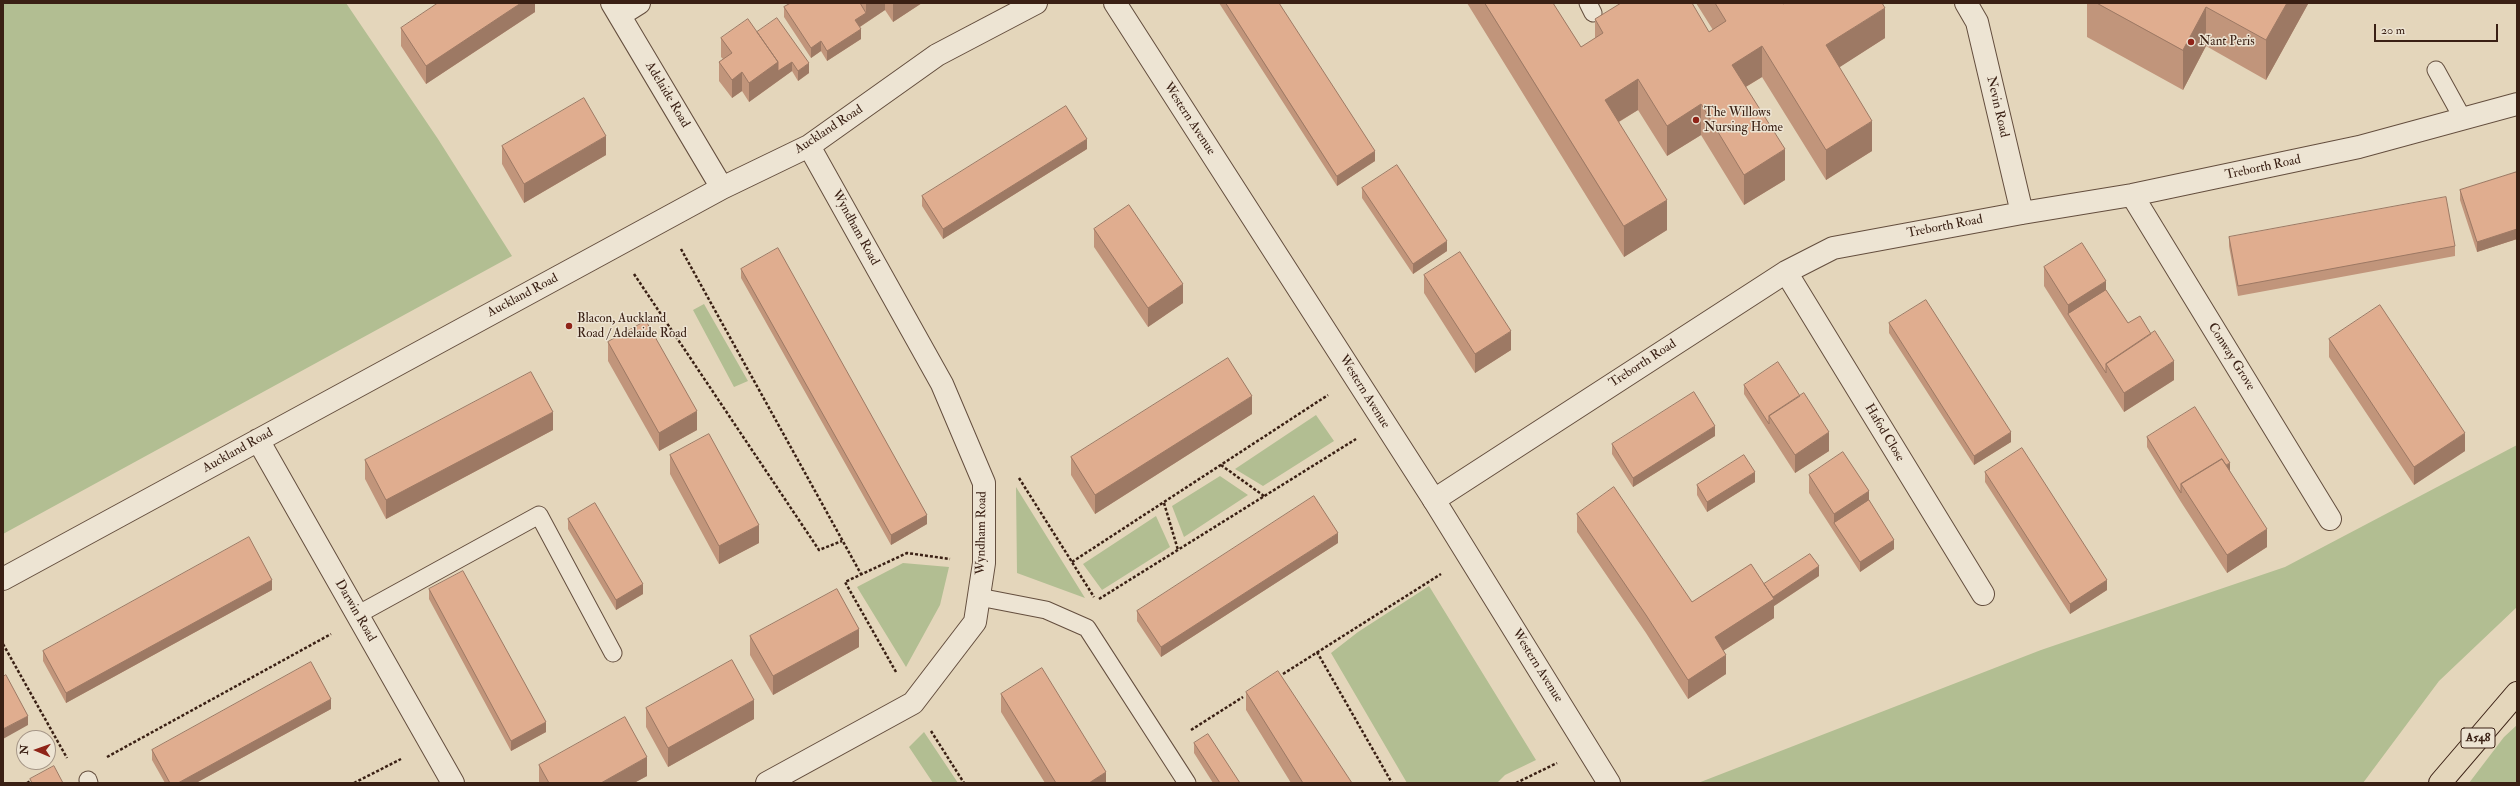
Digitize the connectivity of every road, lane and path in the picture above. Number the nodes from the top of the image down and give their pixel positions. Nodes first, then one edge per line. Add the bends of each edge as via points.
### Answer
1 (639, 3) edge
2 (1036, 3) edge
3 (1115, 3) edge
4 (1966, 3) edge
5 (616, 9) edge
6 (2436, 70) dead end
7 (2517, 104) edge
8 (2463, 119) junction
9 (809, 146) junction
10 (722, 188) junction
11 (2132, 195) junction
12 (2022, 212) junction
13 (665, 219) junction
14 (615, 246) junction
15 (1786, 272) junction
16 (1356, 378) junction
17 (1383, 421) junction
18 (258, 440) junction
19 (1221, 465) junction
20 (984, 483) junction
21 (1264, 496) junction
22 (1434, 500) junction
23 (1164, 503) junction
24 (2330, 519) dead end
25 (842, 541) junction
26 (1178, 550) junction
27 (1468, 557) junction
28 (1072, 562) junction
29 (861, 574) dead end
30 (3, 579) edge
31 (1983, 594) dead end
32 (979, 597) junction
33 (1096, 601) junction
34 (1100, 606) dead end
35 (358, 616) junction
36 (3, 644) edge
37 (1317, 652) junction
38 (613, 653) dead end
39 (1283, 674) dead end
40 (2517, 693) edge
41 (1243, 697) dead end
42 (913, 703) junction
43 (1187, 733) dead end
44 (430, 744) junction
45 (1588, 749) junction
46 (61, 764) dead end
47 (34, 779) edge
48 (88, 781) edge
49 (27, 783) edge
50 (354, 783) edge
51 (452, 783) edge
52 (767, 783) edge
53 (964, 783) edge
54 (1187, 783) edge
55 (1392, 783) edge
56 (1516, 783) edge
57 (1609, 783) edge
58 (2440, 783) edge

1 - 5 street
2 - 9 street, Auckland Road via 937,55
3 - 16 street, Western Avenue
4 - 12 street, Nevin Road via 1977,22
5 - 10 street, Adelaide Road
6 - 8 lane
7 - 8 street, Treborth Road
8 - 11 street, Treborth Road via 2359,147
9 - 10 street, Auckland Road
9 - 20 street, Wyndham Road via 942,384
10 - 13 street, Auckland Road
11 - 12 street, Treborth Road
11 - 24 street, Conway Grove
12 - 15 street, Treborth Road via 1833,248
13 - 14 street, Auckland Road
13 - 25 path
14 - 18 street, Auckland Road
14 - 25 path via 818,550
15 - 22 street, Treborth Road
15 - 31 street, Hafod Close
16 - 17 street, Western Avenue
16 - 19 path
17 - 21 path
17 - 22 street, Western Avenue
18 - 30 street, Auckland Road
18 - 35 street, Darwin Road
19 - 21 path
19 - 23 path
20 - 28 path via 1011,466
20 - 32 street, Wyndham Road via 984,563
21 - 26 path
22 - 27 street, Western Avenue
23 - 26 path
23 - 28 path
25 - 29 path
26 - 33 path
27 - 37 path
27 - 45 street, Western Avenue
28 - 33 path
32 - 42 street, Wyndham Road via 974,622
32 - 54 lane via 1046,610 1086,628
33 - 34 path
35 - 38 lane via 539,515
35 - 44 street, Darwin Road
35 - 48 path via 82,770
36 - 46 path via 68,760
37 - 39 path
37 - 55 path
40 - 58 main road, A548
41 - 43 path
42 - 52 street, Wyndham Road
42 - 53 path
44 - 50 path
44 - 51 street, Darwin Road
45 - 56 path
45 - 57 street, Western Avenue
47 - 49 path

